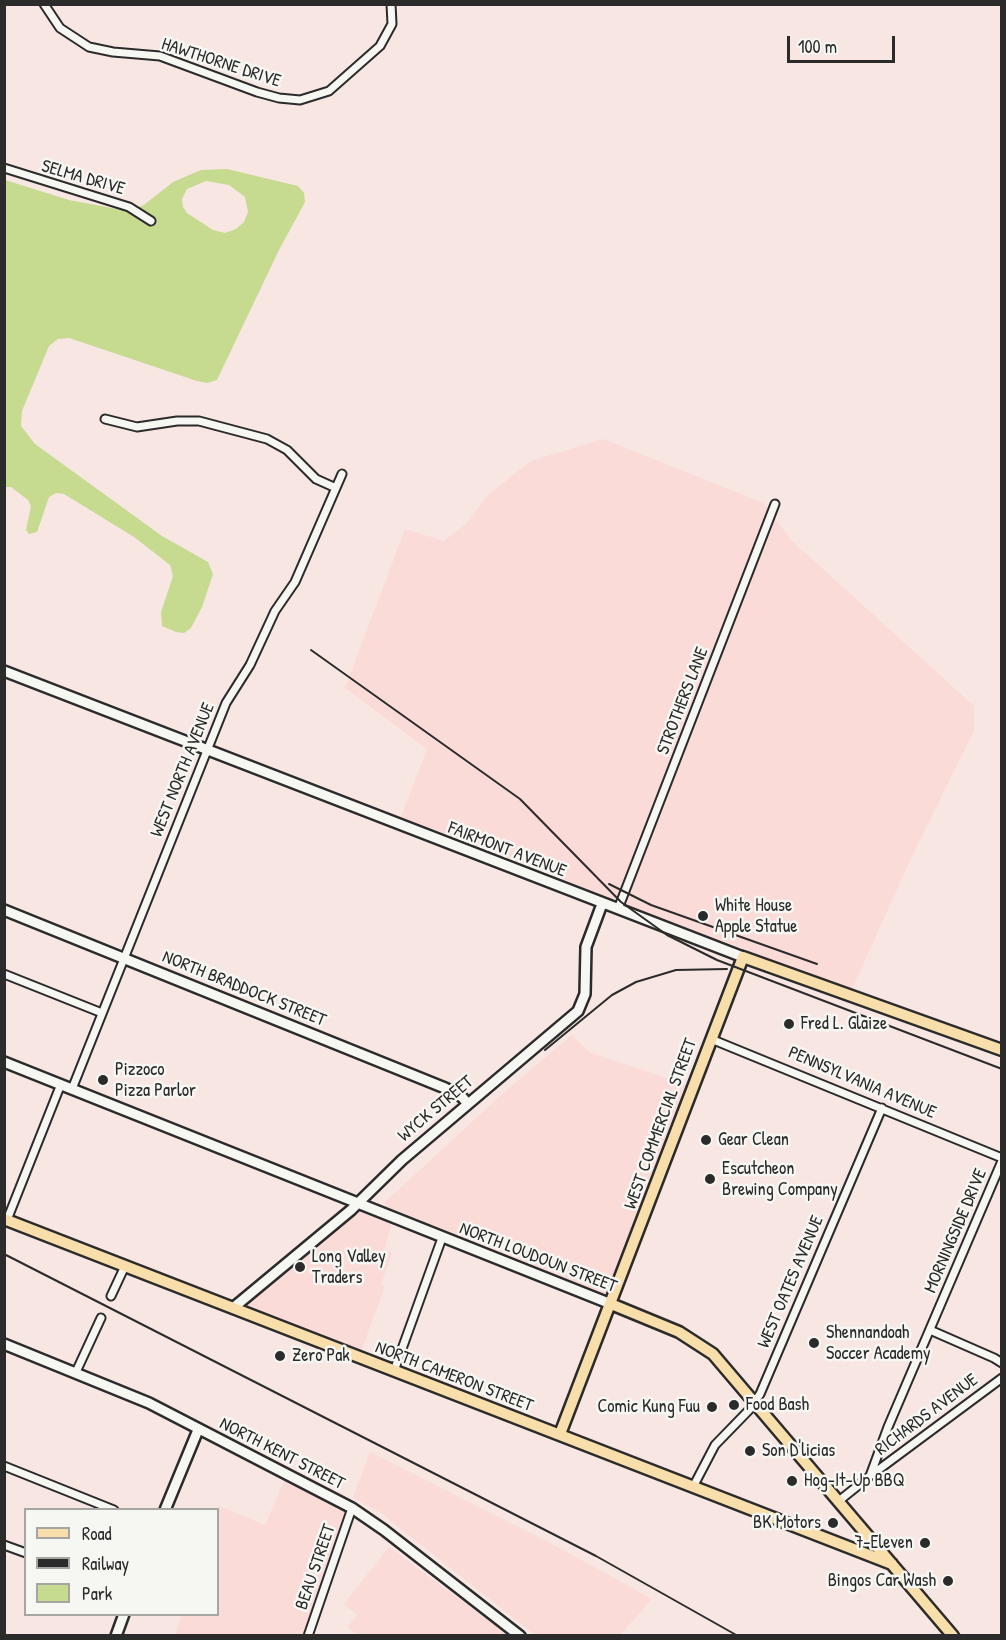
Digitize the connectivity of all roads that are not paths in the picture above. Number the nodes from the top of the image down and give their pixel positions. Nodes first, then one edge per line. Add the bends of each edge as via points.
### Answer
1 (44, 4) edge
2 (391, 4) edge
3 (4, 168) edge
4 (151, 221) dead end
5 (105, 418) dead end
6 (342, 474) dead end
7 (336, 488) junction
8 (775, 504) dead end
9 (4, 671) edge
10 (207, 748) junction
11 (602, 904) junction
12 (618, 909) junction
13 (4, 910) edge
14 (124, 957) junction
15 (743, 957) junction
16 (4, 974) edge
17 (102, 1013) junction
18 (711, 1039) junction
19 (1002, 1050) edge
20 (4, 1062) edge
21 (62, 1084) junction
22 (72, 1089) junction
23 (468, 1104) junction
24 (882, 1107) junction
25 (1002, 1160) edge
26 (359, 1203) junction
27 (6, 1219) edge
28 (442, 1238) junction
29 (125, 1266) junction
30 (111, 1296) dead end
31 (611, 1304) junction
32 (233, 1308) junction
33 (101, 1318) dead end
34 (930, 1330) junction
35 (4, 1344) edge
36 (1002, 1363) edge
37 (394, 1371) junction
38 (76, 1372) junction
39 (1002, 1378) edge
40 (755, 1402) junction
41 (198, 1430) junction
42 (560, 1434) junction
43 (4, 1466) edge
44 (870, 1476) junction
45 (693, 1487) junction
46 (840, 1500) junction
47 (111, 1508) edge
48 (165, 1508) edge
49 (352, 1508) junction
50 (4, 1545) edge
51 (24, 1552) edge
52 (876, 1555) junction
53 (123, 1616) edge
54 (116, 1635) edge
55 (308, 1635) edge
56 (520, 1635) edge
57 (953, 1635) edge

1 - 2 street, HAWTHORNE DRIVE via 60,28 89,47 160,56 257,92 300,100 329,91 380,46 392,24
3 - 4 street, SELMA DRIVE via 129,207
5 - 7 street via 137,427 199,421 267,439 287,450 316,479
6 - 7 street, WEST NORTH AVENUE
7 - 10 street, WEST NORTH AVENUE via 295,582 274,611
8 - 12 street, STROTHERS LANE
9 - 10 street, FAIRMONT AVENUE
10 - 11 street, FAIRMONT AVENUE
10 - 14 street, WEST NORTH AVENUE
11 - 12 street, FAIRMONT AVENUE
11 - 23 street, WYCK STREET via 586,947 585,994 578,1011
12 - 15 street, FAIRMONT AVENUE
13 - 14 street, NORTH BRADDOCK STREET
14 - 17 street, WEST NORTH AVENUE
14 - 23 street, NORTH BRADDOCK STREET via 445,1088
15 - 18 main road, WEST COMMERCIAL STREET
15 - 19 main road, FAIRMONT AVENUE
16 - 17 street
17 - 22 street, WEST NORTH AVENUE
18 - 24 street, PENNSYLVANIA AVENUE
18 - 31 main road, WEST COMMERCIAL STREET
20 - 21 street, NORTH LOUDOUN STREET
21 - 22 street, NORTH LOUDOUN STREET
21 - 27 street
22 - 26 street, NORTH LOUDOUN STREET
23 - 26 street, WYCK STREET
24 - 25 street, PENNSYLVANIA AVENUE
24 - 40 street, WEST OATES AVENUE
25 - 34 street, MORNINGSIDE DRIVE
26 - 28 street, NORTH LOUDOUN STREET
26 - 32 street, WYCK STREET
27 - 29 main road, NORTH CAMERON STREET
28 - 31 street, NORTH LOUDOUN STREET
28 - 37 street
29 - 30 street
29 - 32 main road, NORTH CAMERON STREET
31 - 40 main road, NORTH LOUDOUN STREET via 703,1346
31 - 42 main road, WEST COMMERCIAL STREET
32 - 37 main road, NORTH CAMERON STREET
33 - 38 street
34 - 36 street
34 - 44 street, MORNINGSIDE DRIVE
35 - 38 street, NORTH KENT STREET
37 - 42 main road, NORTH CAMERON STREET
38 - 41 street, NORTH KENT STREET
39 - 44 street, RICHARDS AVENUE
40 - 45 street via 714,1445
40 - 46 main road, NORTH LOUDOUN STREET
41 - 48 street
41 - 49 street, NORTH KENT STREET
42 - 45 main road, NORTH CAMERON STREET
43 - 47 street
44 - 46 street
45 - 52 main road, NORTH CAMERON STREET
46 - 52 main road, NORTH LOUDOUN STREET
49 - 55 street, BEAU STREET
49 - 56 street, NORTH KENT STREET
50 - 51 street
52 - 57 main road, NORTH LOUDOUN STREET via 892,1564
53 - 54 street

